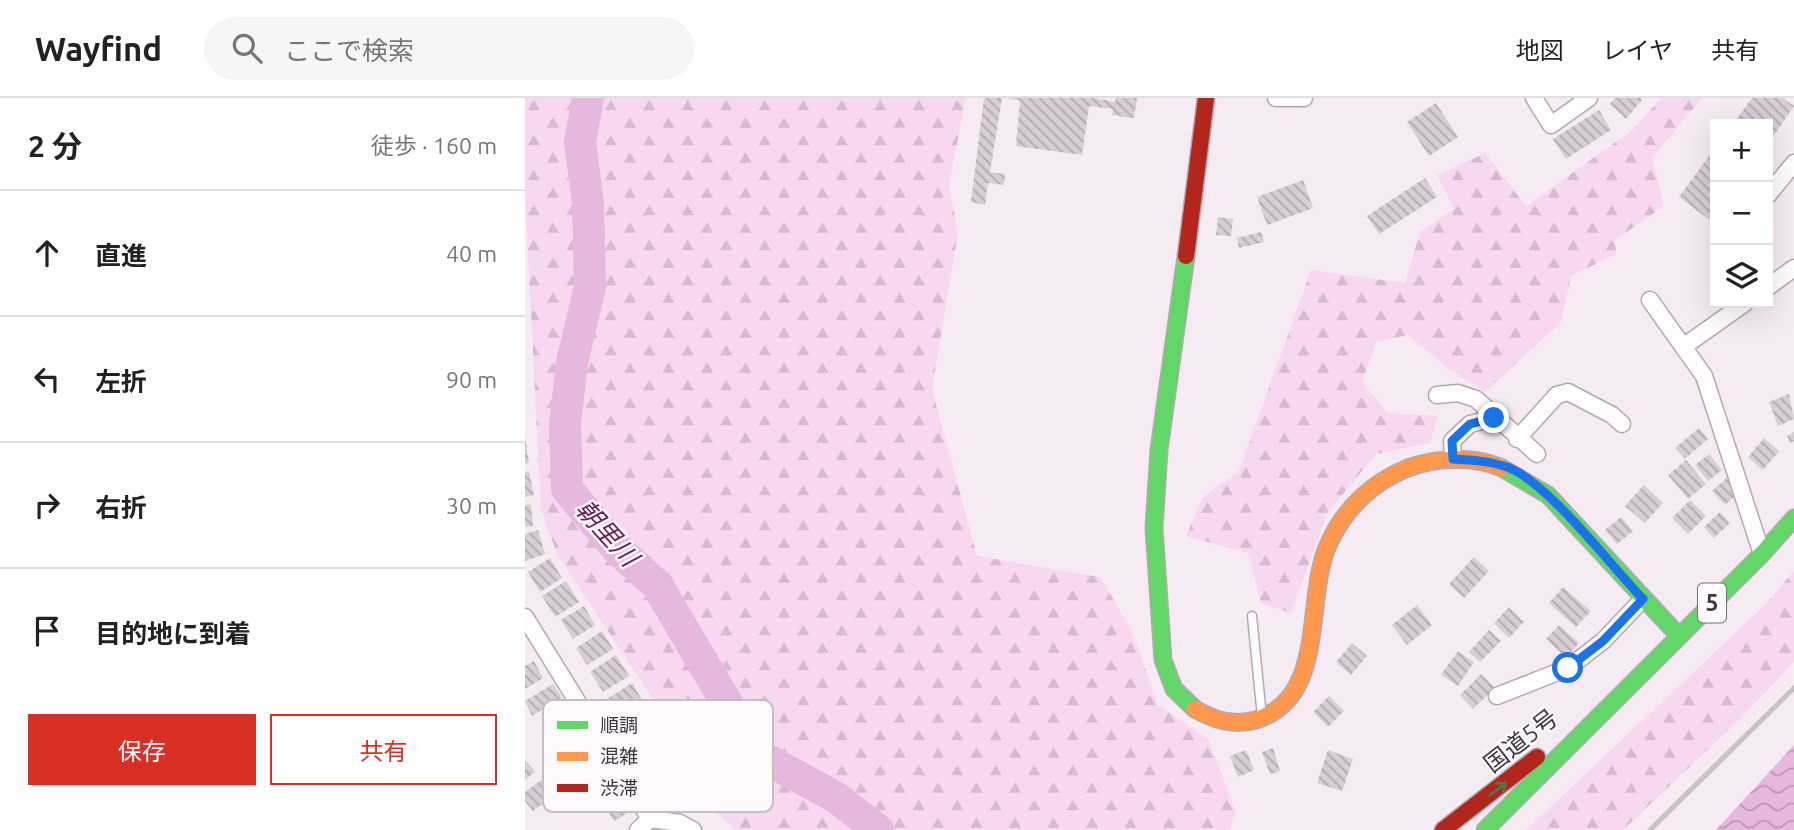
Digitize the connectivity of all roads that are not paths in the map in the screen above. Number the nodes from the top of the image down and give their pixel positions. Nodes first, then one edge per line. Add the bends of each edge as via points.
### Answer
1 (1206, 98) edge
2 (1276, 98) edge
3 (1304, 98) edge
4 (1534, 98) edge
5 (1588, 98) edge
6 (1794, 163) edge
7 (1773, 189) edge
8 (1794, 268) edge
9 (1773, 283) edge
10 (1650, 300) dead end
11 (1738, 308) edge
12 (1683, 347) junction
13 (1437, 395) dead end
14 (1494, 418) junction
15 (1622, 424) dead end
16 (1517, 439) junction
17 (1537, 454) dead end
18 (1453, 459) junction
19 (1794, 518) edge
20 (1762, 554) junction
21 (1643, 599) junction
22 (525, 617) edge
23 (1252, 617) dead end
24 (1679, 636) junction
25 (1627, 686) junction
26 (1497, 696) dead end
27 (572, 700) edge
28 (1262, 720) junction
29 (644, 825) edge
30 (693, 830) edge
31 (1443, 830) edge
32 (1485, 830) edge

1 - 28 main road via 1154,519 1162,644 1165,672 1174,690 1199,712 1224,724
2 - 3 street
4 - 5 street via 1551,125
6 - 7 street
8 - 9 street
10 - 12 street
11 - 12 street
12 - 20 street via 1704,376
13 - 14 street via 1458,393 1476,399
14 - 16 street
14 - 18 street via 1470,424 1452,441
15 - 16 street via 1569,392 1557,396
16 - 17 street
18 - 21 main road via 1496,464 1527,478
18 - 28 main road via 1405,468 1380,480 1347,511 1321,565 1299,685
19 - 20 main road, 国道5号 / 5
20 - 24 main road, 国道5号 / 5
21 - 24 main road
21 - 26 street via 1603,641 1568,668
22 - 27 street
23 - 28 lane
24 - 25 main road, 国道5号 / 5
31 -> 25 main road, 国道5号 / 5
25 - 32 main road, 国道5号 / 5
29 - 30 street via 680,822

